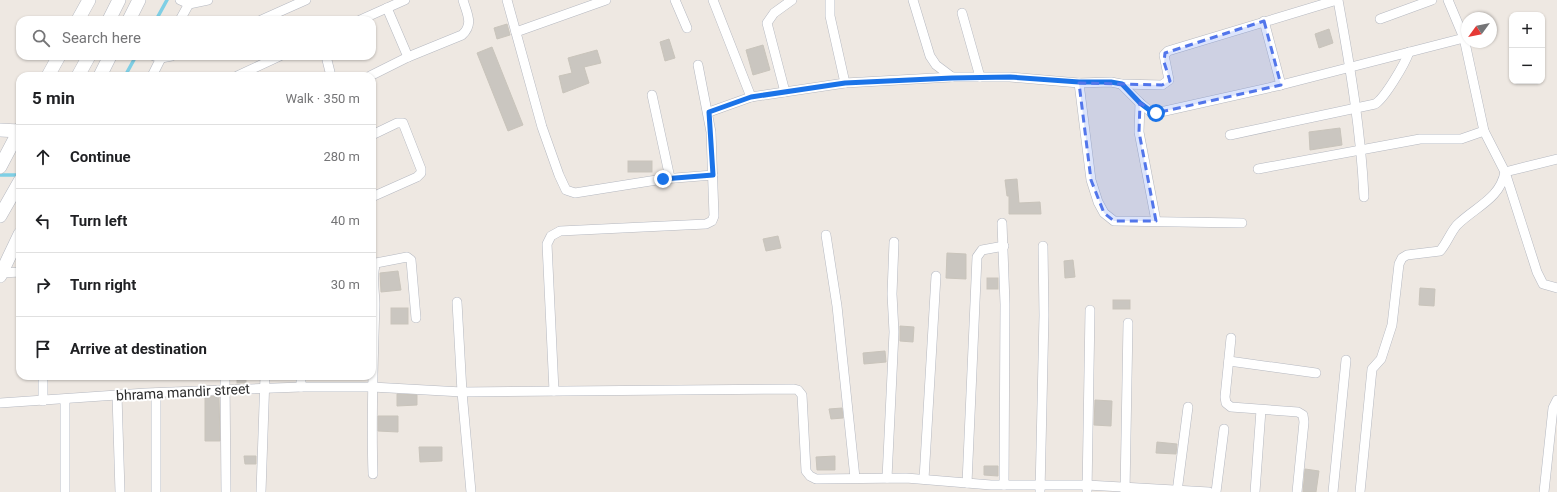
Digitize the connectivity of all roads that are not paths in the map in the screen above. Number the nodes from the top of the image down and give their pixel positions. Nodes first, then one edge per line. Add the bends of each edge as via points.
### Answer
1 (89, 0) edge
2 (120, 0) edge
3 (140, 0) edge
4 (208, 0) edge
5 (306, 0) edge
6 (405, 0) edge
7 (463, 0) edge
8 (508, 0) edge
9 (606, 0) edge
10 (675, 0) edge
11 (714, 0) edge
12 (792, 0) edge
13 (830, 0) edge
14 (914, 0) edge
15 (1338, 0) edge
16 (1432, 0) edge
17 (1448, 0) edge
18 (186, 1) edge
19 (387, 8) junction
20 (962, 13) dead end
21 (80, 16) edge
22 (111, 16) edge
23 (131, 16) edge
24 (181, 16) edge
25 (270, 16) edge
26 (369, 16) edge
27 (1380, 19) dead end
28 (1264, 21) junction
29 (687, 28) dead end
30 (1461, 31) edge
31 (516, 32) junction
32 (1461, 39) edge
33 (1466, 48) edge
34 (1409, 52) junction
35 (408, 57) junction
36 (57, 60) edge
37 (87, 60) edge
38 (108, 60) edge
39 (157, 60) edge
40 (271, 60) edge
41 (327, 60) edge
42 (698, 65) dead end
43 (1351, 68) junction
44 (50, 72) edge
45 (80, 72) edge
46 (102, 72) edge
47 (153, 72) edge
48 (246, 72) edge
49 (330, 72) edge
50 (376, 73) edge
51 (980, 77) junction
52 (952, 78) junction
53 (1079, 82) junction
54 (845, 83) junction
55 (1122, 84) junction
56 (1282, 85) junction
57 (785, 92) junction
58 (652, 95) dead end
59 (751, 97) junction
60 (1140, 103) junction
61 (1356, 109) junction
62 (709, 112) junction
63 (0, 130) edge
64 (16, 130) edge
65 (1484, 131) junction
66 (376, 133) edge
67 (1230, 135) dead end
68 (16, 137) edge
69 (1362, 149) junction
70 (1557, 159) edge
71 (2, 163) edge
72 (1258, 169) dead end
73 (1505, 172) junction
74 (713, 175) junction
75 (670, 178) junction
76 (16, 188) edge
77 (376, 195) edge
78 (1364, 197) dead end
79 (0, 216) edge
80 (1156, 221) junction
81 (1002, 223) dead end
82 (1242, 223) dead end
83 (826, 235) dead end
84 (894, 242) dead end
85 (16, 243) edge
86 (1004, 246) junction
87 (1044, 246) dead end
88 (376, 262) edge
89 (16, 273) edge
90 (1, 275) edge
91 (936, 276) dead end
92 (1557, 288) edge
93 (457, 302) dead end
94 (1090, 310) dead end
95 (416, 318) dead end
96 (1128, 323) dead end
97 (1231, 338) dead end
98 (1346, 360) dead end
99 (1229, 361) junction
100 (1316, 373) dead end
101 (43, 380) edge
102 (225, 380) edge
103 (265, 380) edge
104 (301, 380) edge
105 (372, 380) edge
106 (301, 387) junction
107 (372, 387) junction
108 (265, 389) junction
109 (225, 390) junction
110 (554, 391) junction
111 (462, 392) junction
112 (156, 393) junction
113 (117, 395) junction
114 (65, 399) junction
115 (1557, 400) edge
116 (43, 401) junction
117 (0, 403) edge
118 (1188, 407) dead end
119 (1261, 410) junction
120 (1224, 429) dead end
121 (373, 474) dead end
122 (855, 478) junction
123 (887, 478) junction
124 (924, 479) junction
125 (967, 484) junction
126 (1004, 485) junction
127 (1087, 488) edge
128 (991, 489) edge
129 (1041, 489) edge
130 (1125, 490) edge
131 (1177, 491) edge
132 (65, 492) edge
133 (120, 492) edge
134 (156, 492) edge
135 (226, 492) edge
136 (261, 492) edge
137 (471, 492) edge
138 (1209, 492) edge
139 (1216, 492) edge
140 (1255, 492) edge
141 (1297, 492) edge
142 (1333, 492) edge
143 (1360, 492) edge
144 (1544, 492) edge

1 - 21 main road
2 - 22 main road
3 - 23 main road
4 - 18 street
5 - 25 street
6 - 19 street
7 - 35 street via 468,30 462,35
8 - 31 street
9 - 31 street
10 - 29 street
11 - 59 street
12 - 57 street via 774,13 767,23
13 - 54 street via 830,16
14 - 52 street via 930,56 936,65
15 - 28 street
15 - 43 street
16 - 27 street
17 - 30 street
18 - 24 street
19 - 26 street
19 - 35 street
20 - 51 street
28 - 55 street via 1166,53 1164,62 1168,80 1162,85
28 - 56 street
31 - 75 street via 542,127 566,190 575,193
32 - 34 street
33 - 65 street
34 - 43 street
34 - 61 street via 1384,98 1375,104
35 - 50 street
36 - 44 main road
37 - 45 main road
38 - 46 main road
39 - 47 street
40 - 48 street
41 - 49 street
42 - 62 street
43 - 56 street
43 - 61 street
51 - 52 street
51 - 53 street
52 - 54 street
53 - 55 street
53 - 80 street via 1091,180 1104,213 1114,221
54 - 57 street
55 - 60 street
56 - 60 street via 1156,113
57 - 59 street
58 - 75 street
59 - 62 street
60 - 80 street via 1139,132
61 - 67 street
61 - 69 street
62 - 74 street
63 - 64 main road
65 - 69 street via 1461,139 1420,139
65 - 73 street
66 - 77 street via 397,123 403,123 421,169 417,177
68 - 71 main road
69 - 72 street
69 - 78 street
70 - 73 street
73 - 92 street via 1537,272 1543,284
73 - 143 street via 1503,182 1494,195 1456,226 1440,251 1407,255 1399,264 1392,325 1380,359 1372,369
74 - 75 street
74 - 110 street via 714,216 712,221 706,224 560,231 552,236 547,244
76 - 79 main road
80 - 82 street
81 - 86 street
83 - 122 street via 837,306
84 - 123 street via 894,332
85 - 90 main road
86 - 125 street via 982,250 977,257
86 - 126 street
87 - 129 street
88 - 95 street via 407,257 411,260
89 - 90 street
91 - 124 street
93 - 111 street
94 - 127 street
96 - 130 street
97 - 99 street
98 - 142 street
99 - 100 street
99 - 119 street via 1226,403 1231,407
101 - 116 street
102 - 109 street
103 - 108 street
104 - 106 street
105 - 107 street
106 - 107 street, bhrama mandir street
106 - 108 street, bhrama mandir street
107 - 111 street, bhrama mandir street
107 - 121 street
108 - 109 street, bhrama mandir street
108 - 136 street
109 - 112 street, bhrama mandir street
109 - 135 street
110 - 111 street, bhrama mandir street
110 - 122 street, bhrama mandir street via 798,390 802,396 806,471 816,479
111 - 137 street
112 - 113 street, bhrama mandir street
112 - 134 street
113 - 114 street, bhrama mandir street
113 - 133 street
114 - 116 street, bhrama mandir street
114 - 132 street
115 - 144 street via 1553,408
116 - 117 street, bhrama mandir street
118 - 131 street
119 - 140 street
119 - 141 street via 1298,412 1304,418
120 - 139 street
122 - 123 street
123 - 124 street
124 - 125 street
125 - 128 street
126 - 128 street
126 - 129 street
127 - 129 street
127 - 130 street
130 - 131 street
131 - 138 street

